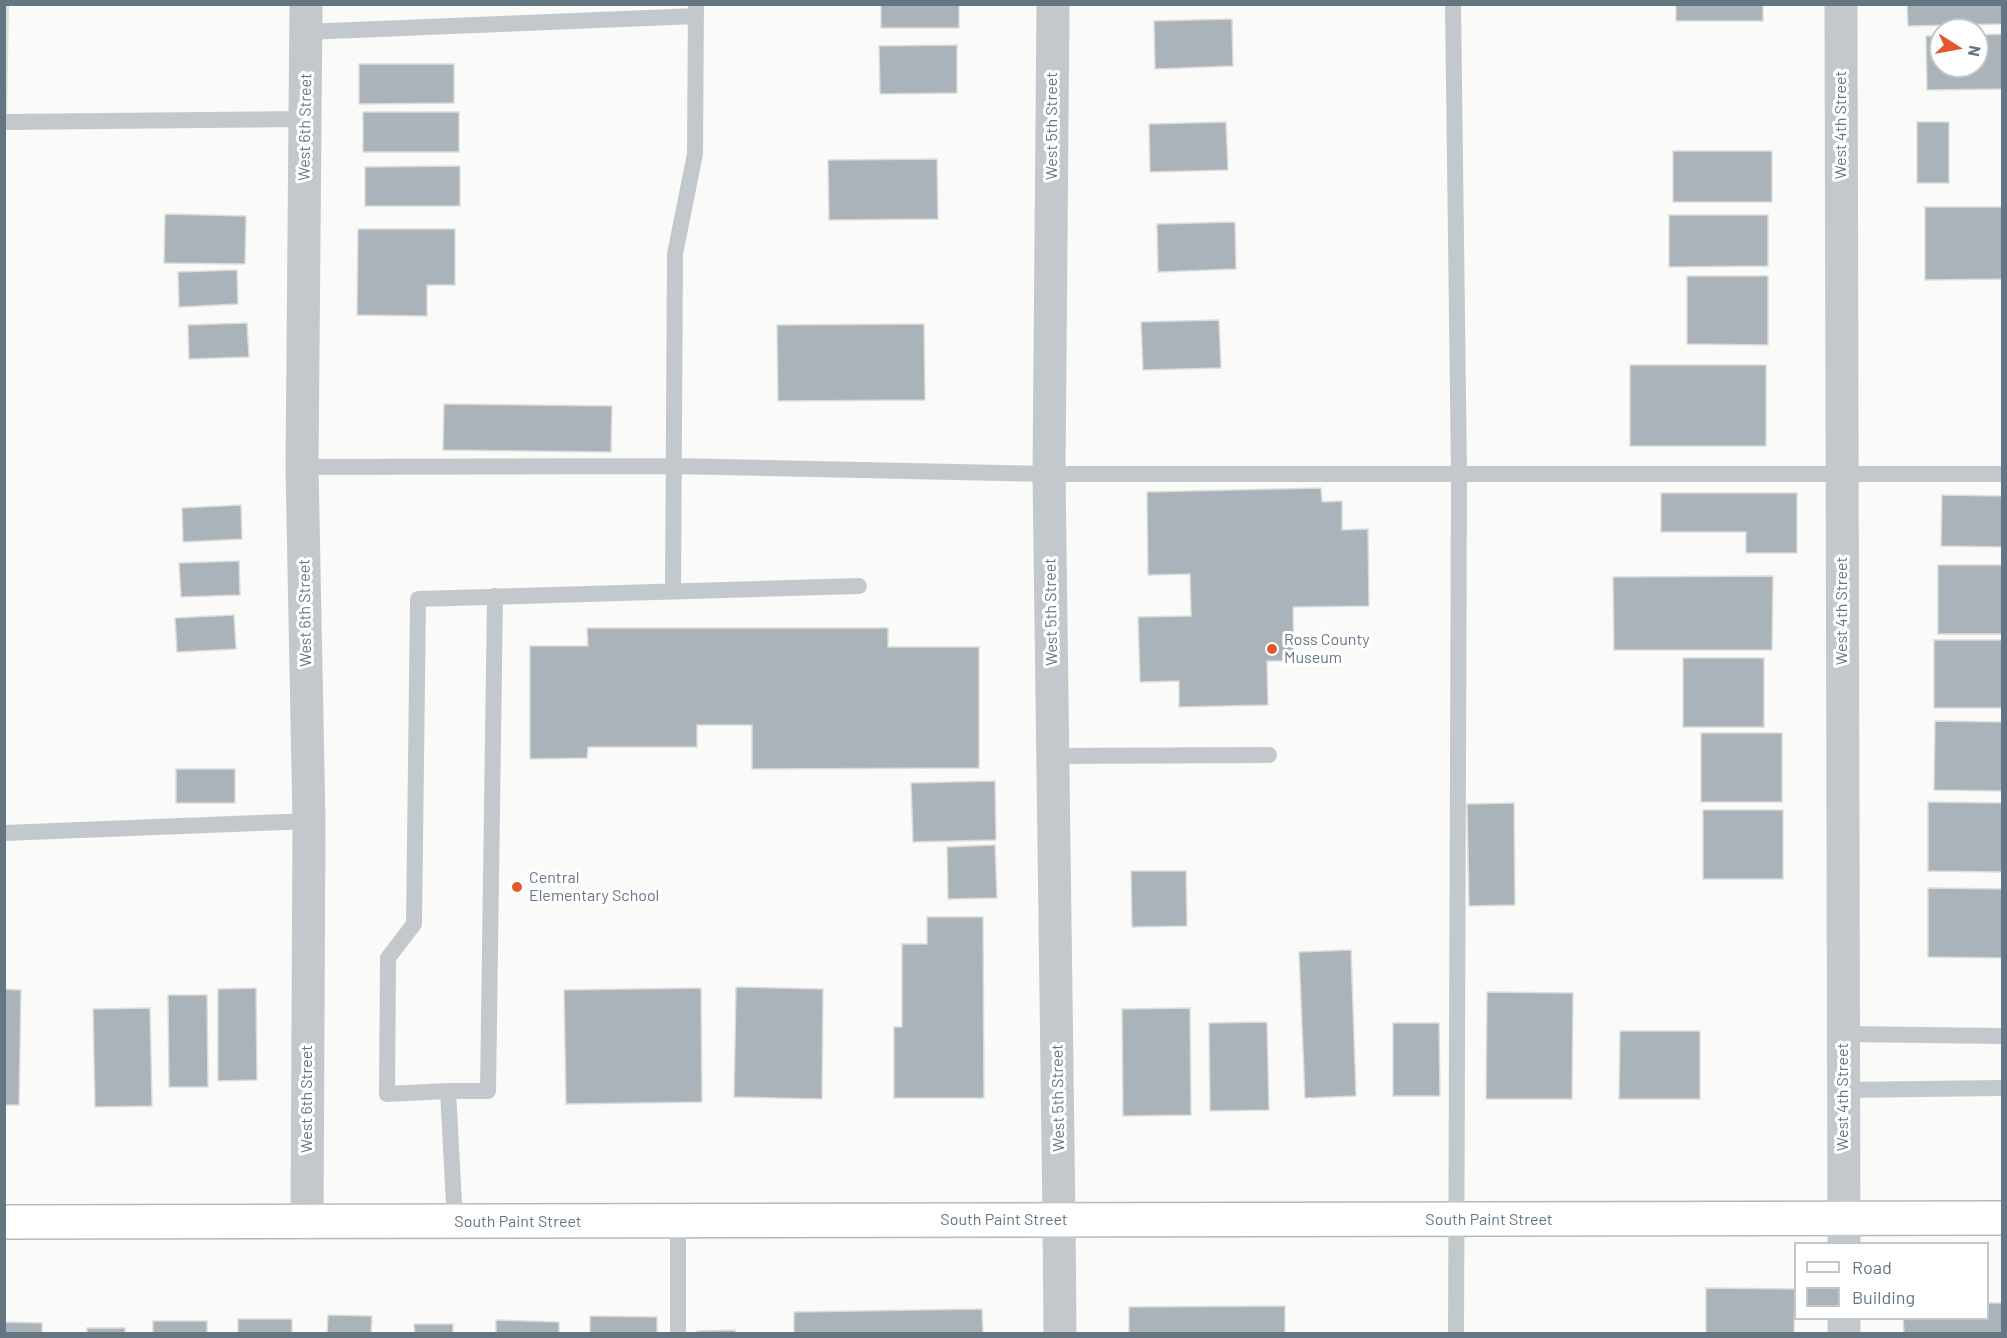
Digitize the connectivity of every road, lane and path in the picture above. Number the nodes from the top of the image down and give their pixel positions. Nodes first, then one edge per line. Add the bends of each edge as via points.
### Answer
1 (1053, 4) edge
2 (1453, 4) edge
3 (1841, 4) edge
4 (696, 10) edge
5 (306, 18) edge
6 (304, 119) junction
7 (4, 122) edge
8 (673, 466) junction
9 (302, 467) junction
10 (1049, 474) junction
11 (1459, 474) junction
12 (2002, 474) edge
13 (1842, 475) junction
14 (859, 586) dead end
15 (673, 591) junction
16 (495, 597) junction
17 (1269, 755) dead end
18 (1053, 756) junction
19 (309, 821) junction
20 (4, 833) edge
21 (1843, 1034) junction
22 (2002, 1036) edge
23 (2002, 1088) edge
24 (448, 1090) junction
25 (1843, 1090) junction
26 (2002, 1218) edge
27 (1059, 1219) junction
28 (1456, 1220) junction
29 (4, 1222) edge
30 (307, 1222) junction
31 (455, 1222) junction
32 (678, 1222) junction
33 (1844, 1231) edge
34 (678, 1334) edge
35 (1060, 1334) edge
36 (1456, 1334) edge

1 - 10 street, West 5th Street
2 - 11 lane
3 - 13 street, West 4th Street
4 - 5 lane
4 - 8 lane via 695,154 675,254
5 - 6 street, West 6th Street
6 - 7 lane
6 - 9 street, West 6th Street
8 - 9 lane
8 - 10 lane
8 - 15 lane
9 - 19 street, West 6th Street
10 - 11 lane
10 - 18 street, West 5th Street
11 - 13 lane
11 - 28 lane
12 - 13 lane
13 - 21 street, West 4th Street
14 - 15 lane
15 - 16 lane
16 - 24 lane via 488,1091
16 - 24 lane via 417,598 414,924 388,958 387,1094
17 - 18 lane
18 - 27 street, West 5th Street
19 - 20 lane
19 - 30 street, West 6th Street
21 - 22 lane
21 - 25 street, West 4th Street
23 - 25 lane
24 - 31 lane
25 - 33 street, West 4th Street
26 - 33 main road, South Paint Street
27 - 28 main road, South Paint Street
27 - 32 main road, South Paint Street
27 - 35 street, West 5th Street
28 - 33 main road, South Paint Street
28 - 36 lane
29 - 30 main road, South Paint Street
30 - 31 main road, South Paint Street
31 - 32 main road, South Paint Street
32 - 34 lane

